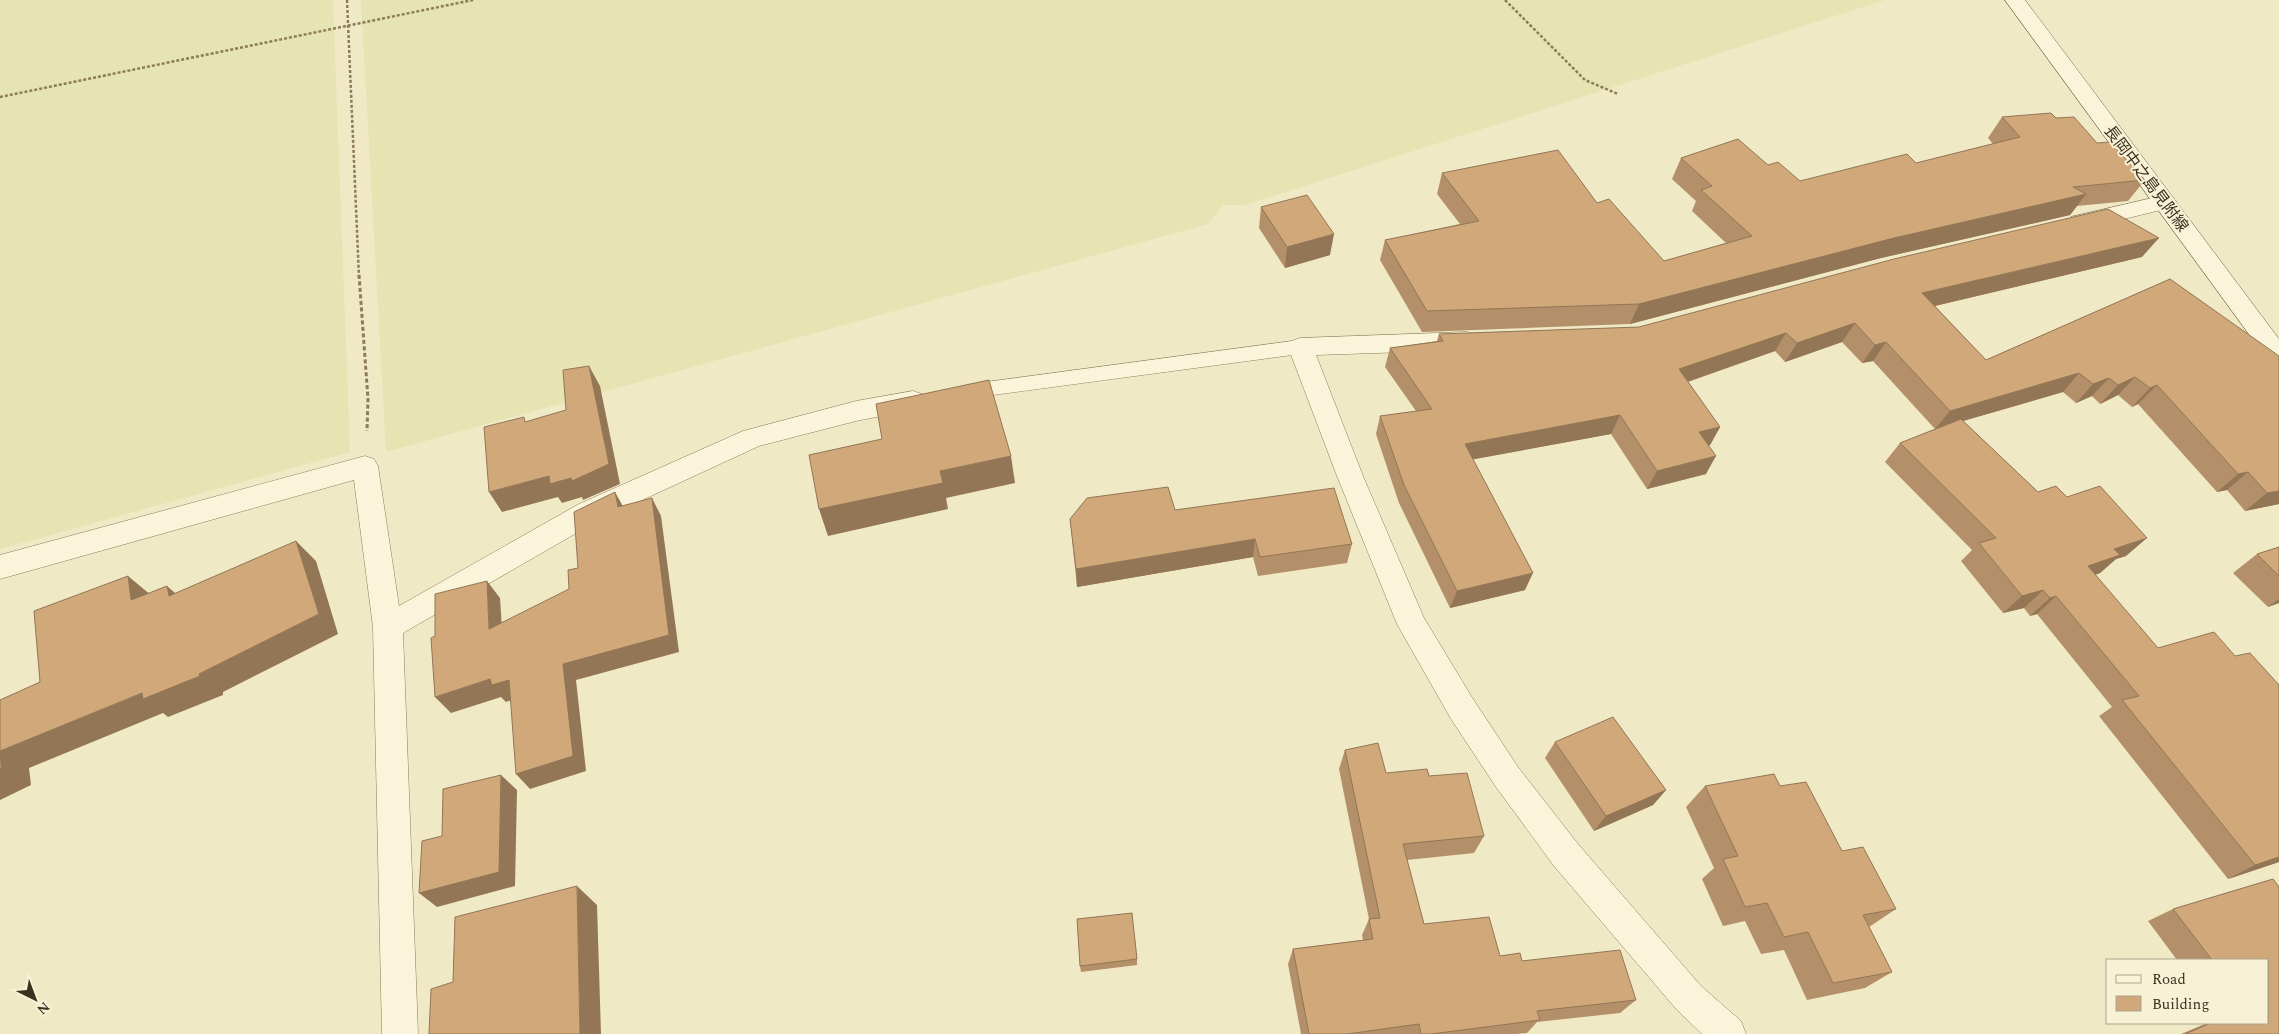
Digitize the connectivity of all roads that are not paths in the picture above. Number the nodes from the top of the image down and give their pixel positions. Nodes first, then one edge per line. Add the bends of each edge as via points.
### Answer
1 (2015, 0) edge
2 (2165, 202) junction
3 (2061, 226) edge
4 (1487, 340) edge
5 (1300, 347) junction
6 (2279, 356) edge
7 (978, 390) joint
8 (0, 567) edge
9 (388, 627) junction
10 (400, 1034) edge
11 (1728, 1034) edge

1 - 2 street, 長岡中之島見附線
2 - 3 street
2 - 6 street, 長岡中之島見附線
4 - 5 street
5 - 7 lane
5 - 11 street via 1412,624 1462,708 1507,777 1566,855 1689,998
7 - 9 street via 856,411 752,438 589,512
8 - 9 street via 365,466
9 - 10 street

